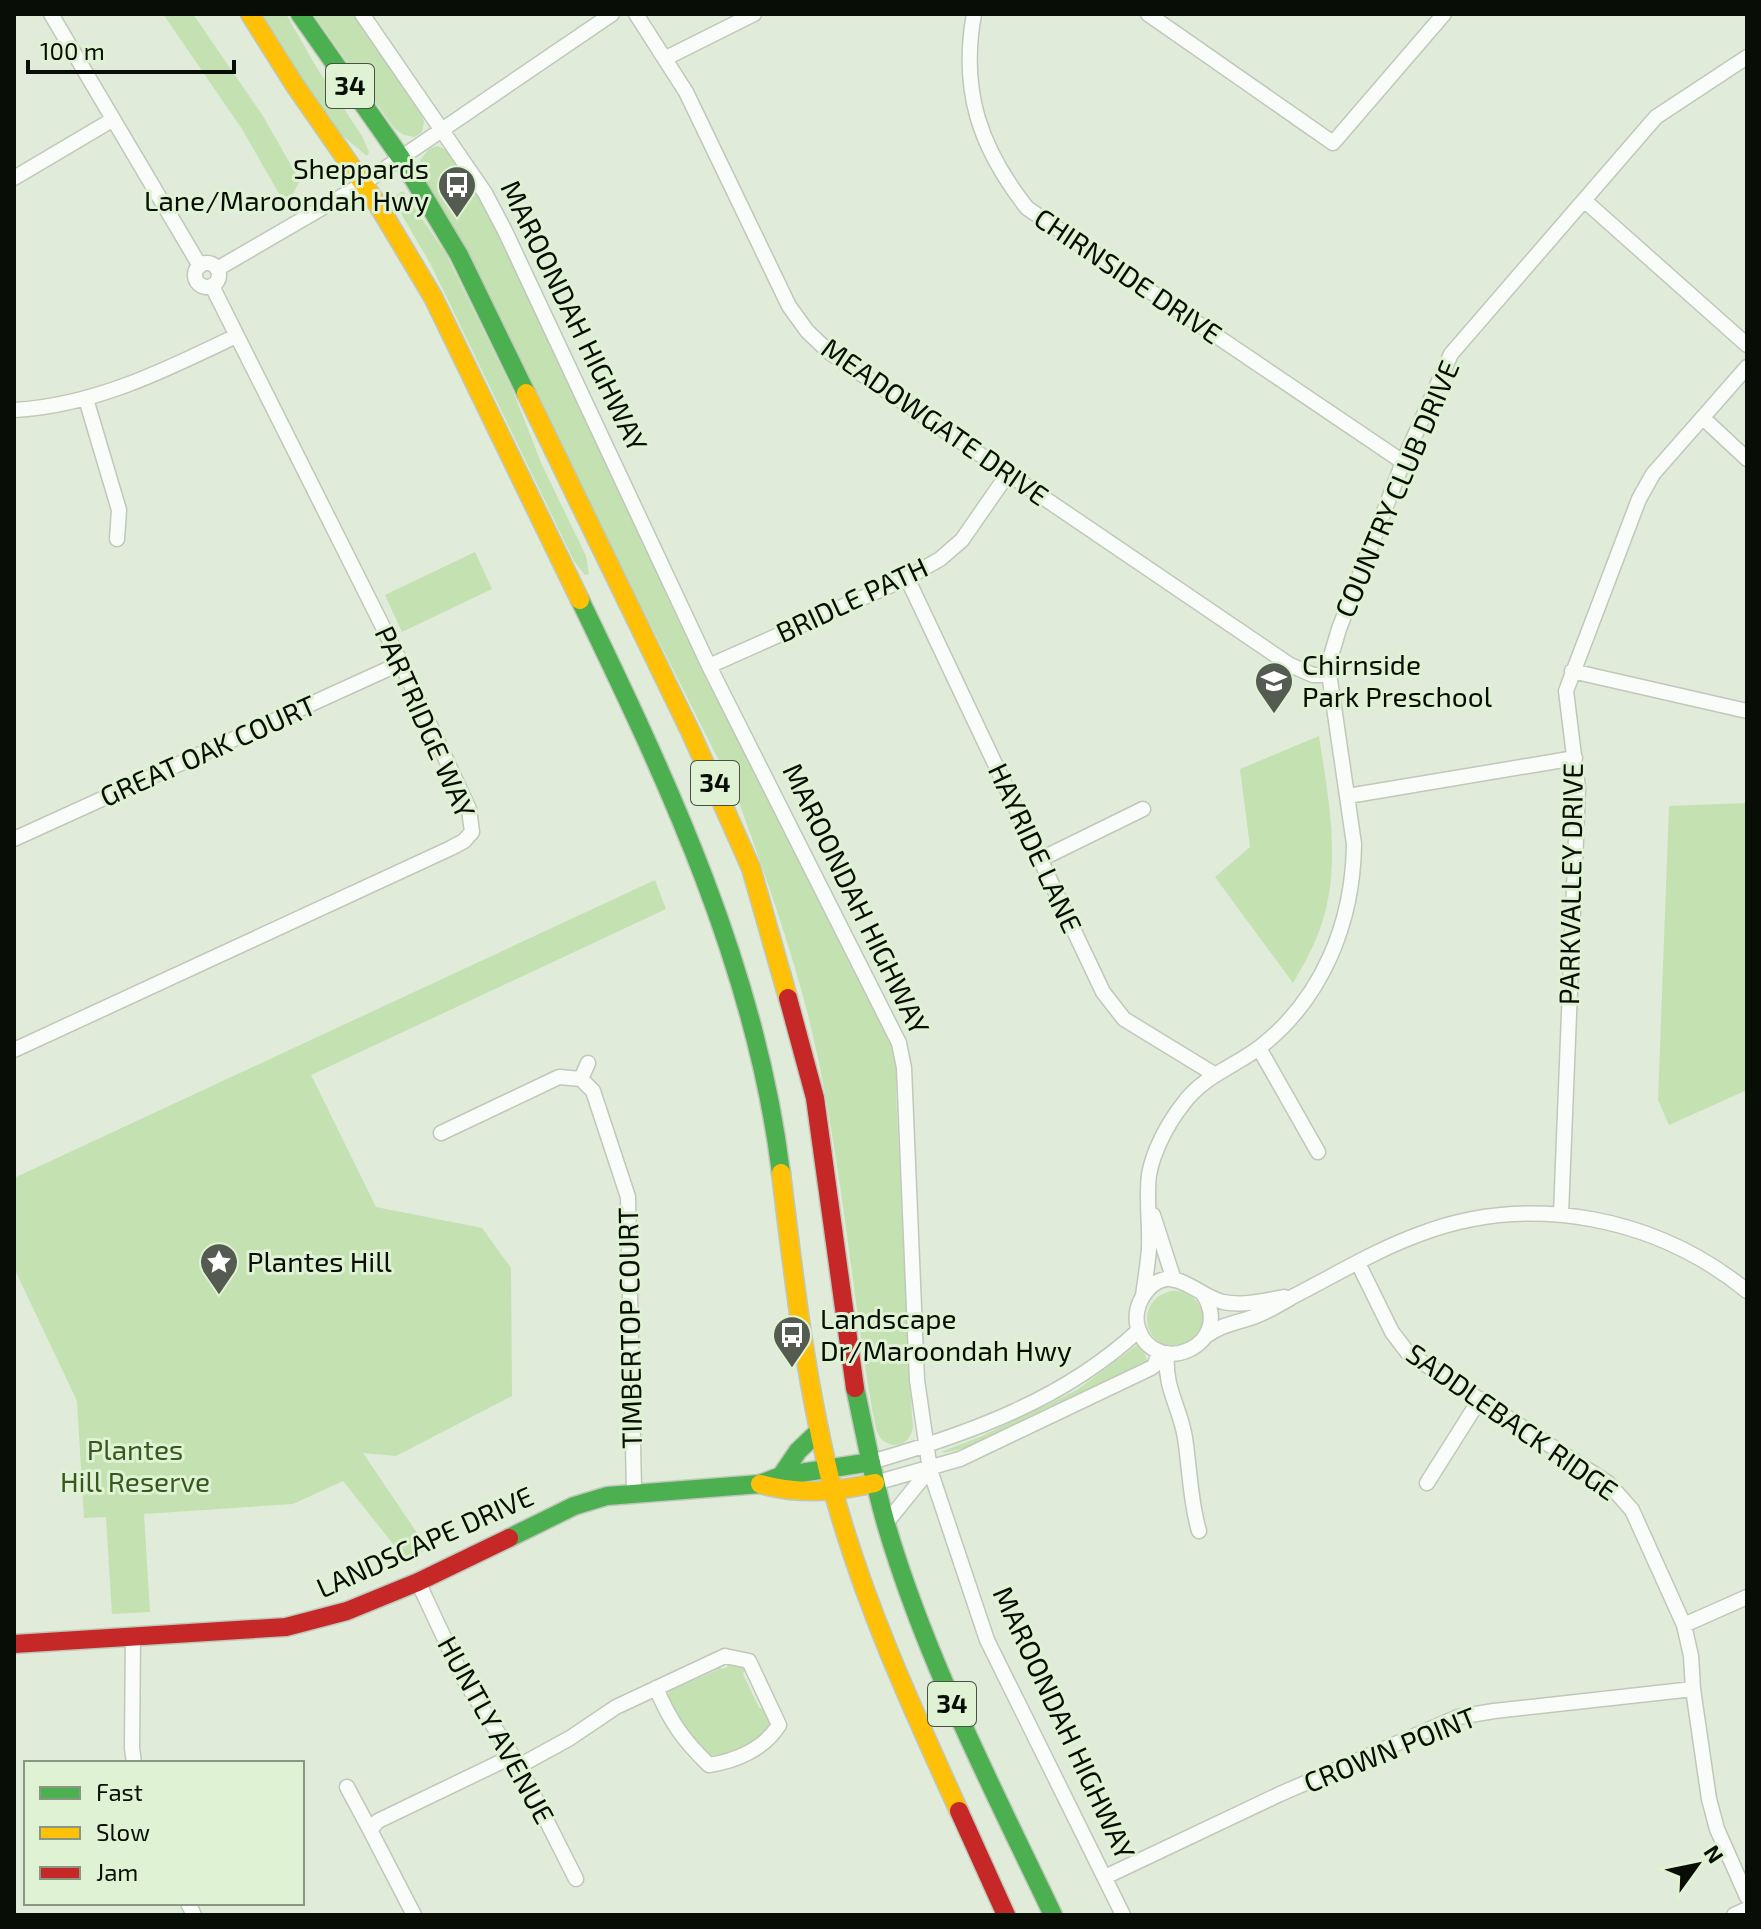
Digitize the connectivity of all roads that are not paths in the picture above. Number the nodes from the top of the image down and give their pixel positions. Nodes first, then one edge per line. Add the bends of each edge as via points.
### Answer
1 (51, 14) edge
2 (250, 14) edge
3 (300, 14) edge
4 (362, 14) edge
5 (612, 14) edge
6 (636, 14) edge
7 (754, 14) edge
8 (974, 14) edge
9 (1148, 14) edge
10 (1444, 14) edge
11 (1747, 57) edge
12 (666, 58) junction
13 (112, 120) junction
14 (441, 131) junction
15 (401, 158) junction
16 (14, 178) edge
17 (364, 183) junction
18 (1585, 201) junction
19 (200, 266) junction
20 (217, 269) junction
21 (212, 286) junction
22 (236, 336) junction
23 (1747, 345) edge
24 (1747, 367) edge
25 (86, 399) junction
26 (14, 410) edge
27 (1703, 418) junction
28 (1747, 459) edge
29 (1403, 462) junction
30 (1007, 475) junction
31 (117, 539) dead end
32 (907, 578) junction
33 (596, 586) junction
34 (401, 663) junction
35 (709, 666) junction
36 (1572, 671) junction
37 (1328, 675) junction
38 (1747, 711) edge
39 (1575, 758) junction
40 (1348, 796) junction
41 (1143, 809) dead end
42 (14, 839) edge
43 (1041, 859) junction
44 (1259, 1048) junction
45 (14, 1050) edge
46 (588, 1063) dead end
47 (1214, 1074) junction
48 (581, 1079) junction
49 (441, 1133) dead end
50 (1318, 1152) dead end
51 (1149, 1203) junction
52 (1561, 1214) junction
53 (1358, 1263) junction
54 (1174, 1280) junction
55 (1747, 1291) edge
56 (1203, 1294) junction
57 (1296, 1295) junction
58 (1143, 1296) junction
59 (1139, 1330) junction
60 (1206, 1336) junction
61 (1163, 1352) junction
62 (1480, 1399) junction
63 (819, 1431) junction
64 (925, 1447) junction
65 (871, 1462) junction
66 (828, 1470) junction
67 (930, 1470) junction
68 (781, 1476) junction
69 (875, 1483) junction
70 (1427, 1483) dead end
71 (760, 1484) junction
72 (634, 1492) junction
73 (834, 1492) junction
74 (886, 1523) junction
75 (1199, 1531) dead end
76 (418, 1582) junction
77 (1747, 1597) edge
78 (1684, 1625) junction
79 (133, 1635) junction
80 (14, 1644) edge
81 (656, 1688) junction
82 (1693, 1689) junction
83 (134, 1761) edge
84 (516, 1761) junction
85 (347, 1787) dead end
86 (370, 1830) junction
87 (1105, 1877) junction
88 (576, 1879) dead end
89 (1747, 1897) edge
90 (1747, 1909) edge
91 (414, 1915) edge
92 (1006, 1915) edge
93 (1053, 1915) edge
94 (1123, 1915) edge
95 (1734, 1915) edge

1 - 13 street
2 - 17 main road, 34
3 - 15 main road, 34
4 - 14 street, MAROONDAH HIGHWAY
5 - 14 street
6 - 12 street, MEADOWGATE DRIVE
7 - 12 street
8 - 29 street, CHIRNSIDE DRIVE via 969,63 973,104 1002,176 1027,208
9 - 10 street via 1333,143
11 - 18 street, COUNTRY CLUB DRIVE via 1656,117
12 - 30 street, MEADOWGATE DRIVE via 775,280 807,331 829,352
13 - 16 street
13 - 19 street
14 - 15 street
14 - 35 street, MAROONDAH HIGHWAY via 505,231
15 - 17 street
15 - 33 main road, 34 via 459,255
17 - 20 street
17 - 33 main road, 34
18 - 23 street
18 - 29 street, COUNTRY CLUB DRIVE via 1451,354
19 - 20 street
19 - 21 street via 198,283
20 - 21 street via 219,279
21 - 22 street, PARTRIDGE WAY
22 - 25 street via 175,366
22 - 34 street, PARTRIDGE WAY
24 - 27 street, PARKVALLEY DRIVE
25 - 26 street
25 - 31 street via 119,510
27 - 28 street
27 - 36 street, PARKVALLEY DRIVE via 1653,474 1639,499
29 - 37 street, COUNTRY CLUB DRIVE via 1339,629
30 - 32 street, BRIDLE PATH via 962,540
30 - 37 street, MEADOWGATE DRIVE via 1290,665
32 - 35 street, BRIDLE PATH
32 - 43 street, HAYRIDE LANE
33 - 63 main road, 34 via 627,698 677,807 729,945 761,1066
33 - 65 main road, 34 via 719,793 768,922 815,1098 853,1380
34 - 42 street, GREAT OAK COURT
34 - 45 street, PARTRIDGE WAY via 469,809 472,832 464,841
35 - 64 street, MAROONDAH HIGHWAY via 899,1043
36 - 38 street
36 - 39 street, PARKVALLEY DRIVE via 1566,691
37 - 40 street, COUNTRY CLUB DRIVE
39 - 40 street
39 - 52 street, PARKVALLEY DRIVE
40 - 44 street, COUNTRY CLUB DRIVE via 1354,870 1336,945 1312,991
41 - 43 street
43 - 47 street, HAYRIDE LANE via 1113,1006 1139,1030
44 - 47 street, COUNTRY CLUB DRIVE
44 - 50 street
46 - 48 street
47 - 51 street, COUNTRY CLUB DRIVE via 1182,1104 1161,1142 1149,1176
48 - 49 street via 551,1079
48 - 72 street, TIMBERTOP COURT via 598,1102 628,1197
51 - 54 street, COUNTRY CLUB DRIVE
51 - 58 street, COUNTRY CLUB DRIVE
52 - 53 street via 1461,1222 1397,1243
52 - 55 street via 1661,1238
53 - 57 street
53 - 62 street, SADDLEBACK RIDGE via 1408,1353
54 - 56 street
54 - 58 street via 1157,1284
56 - 57 street via 1241,1304
56 - 60 street via 1211,1314
57 - 60 street
58 - 59 street
59 - 61 street
59 - 64 street via 1081,1377 997,1420
60 - 61 street via 1185,1352
61 - 67 street via 1151,1368
61 - 75 street via 1185,1435
62 - 70 street
62 - 78 street, SADDLEBACK RIDGE via 1608,1483 1632,1510
63 - 66 main road, 34
63 - 68 main road
64 - 65 street
64 - 67 street, MAROONDAH HIGHWAY
65 - 66 main road, LANDSCAPE DRIVE
65 - 69 main road, 34
66 - 68 main road, LANDSCAPE DRIVE
66 - 73 main road, 34
67 - 69 street
67 - 74 street
67 - 87 street, MAROONDAH HIGHWAY via 987,1640
68 - 71 main road, LANDSCAPE DRIVE
69 - 73 main road, LANDSCAPE DRIVE
69 - 74 main road, 34
71 - 72 main road, LANDSCAPE DRIVE
71 - 73 main road, LANDSCAPE DRIVE via 775,1490
72 - 76 main road, LANDSCAPE DRIVE via 574,1506
73 - 92 main road, 34 via 895,1672
74 - 93 main road, 34 via 954,1708
76 - 79 main road, LANDSCAPE DRIVE via 347,1611 286,1627
76 - 84 street, HUNTLY AVENUE via 463,1678
77 - 78 street
78 - 82 street, SADDLEBACK RIDGE
79 - 80 main road, LANDSCAPE DRIVE
79 - 83 street
81 - 81 street via 725,1656 749,1661 779,1725 770,1739 743,1755 709,1765 684,1740
81 - 84 street via 570,1738
82 - 87 street, CROWN POINT via 1458,1717
82 - 89 street, SADDLEBACK RIDGE via 1709,1799
84 - 86 street via 378,1821
84 - 88 street, HUNTLY AVENUE
85 - 86 street
86 - 91 street
87 - 94 street, MAROONDAH HIGHWAY
90 - 95 street

